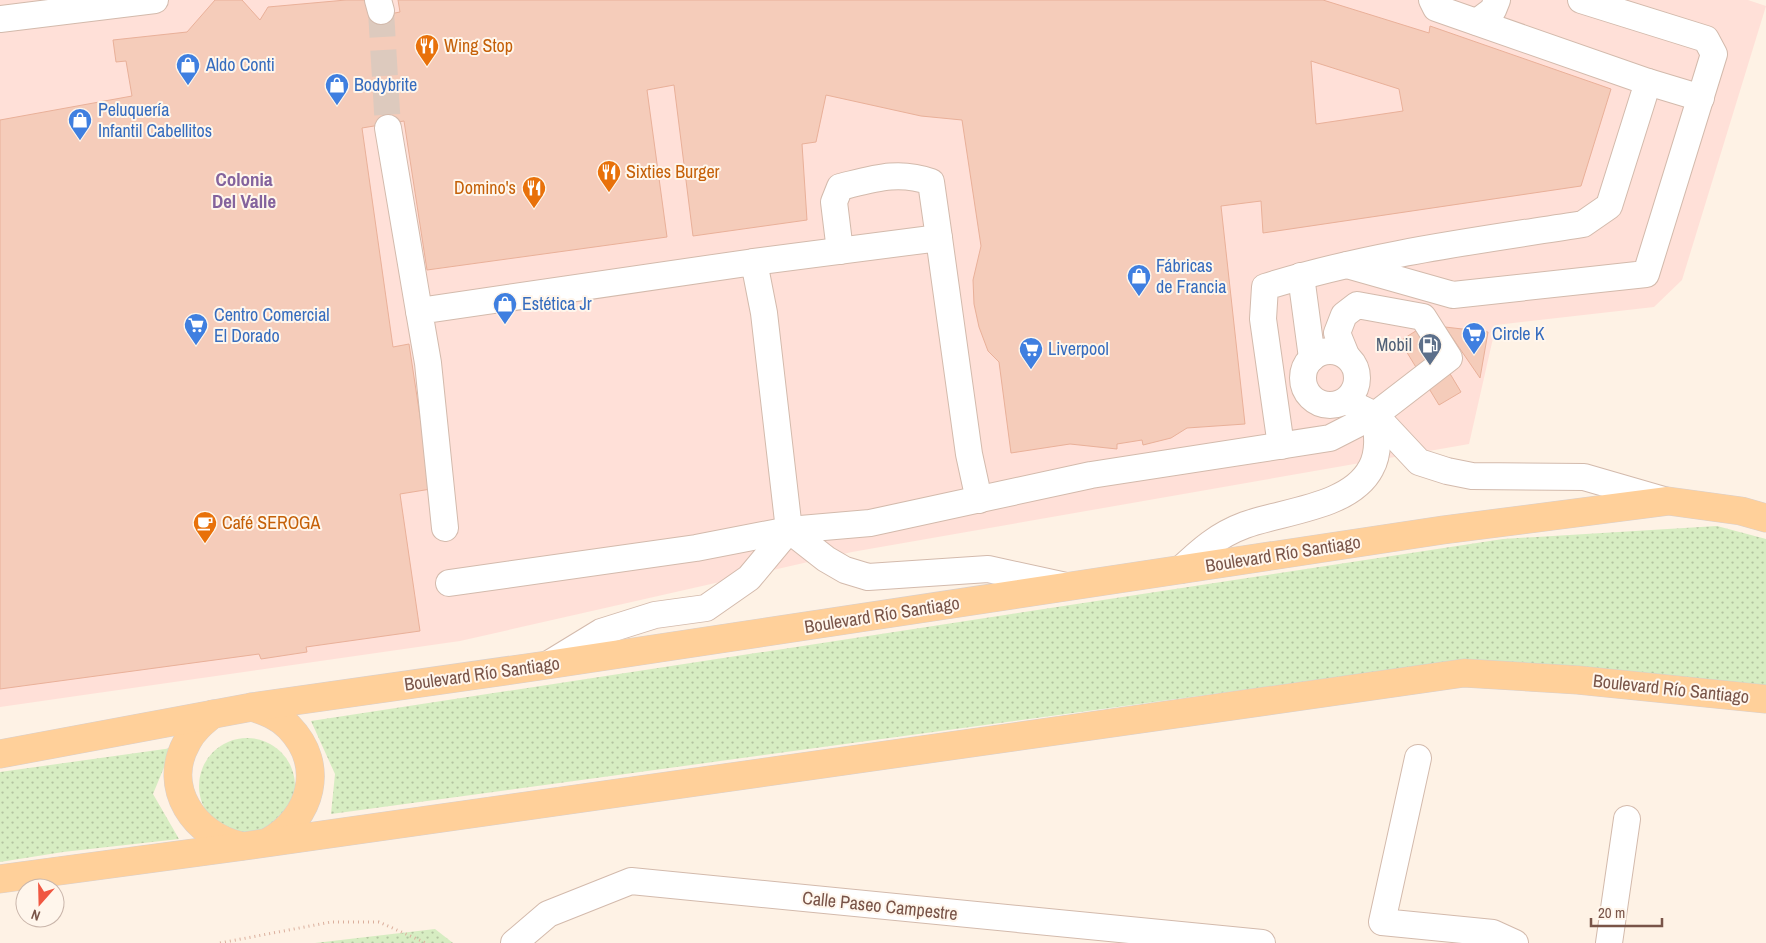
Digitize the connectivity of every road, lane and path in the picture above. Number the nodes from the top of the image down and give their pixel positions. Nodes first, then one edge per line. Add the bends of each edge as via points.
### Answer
1 (155, 0) edge
2 (1432, 0) edge
3 (1497, 0) edge
4 (1581, 0) edge
5 (0, 19) edge
6 (1477, 22) junction
7 (1648, 82) junction
8 (1701, 98) junction
9 (388, 128) tunnel mouth
10 (939, 238) junction
11 (840, 250) junction
12 (754, 262) junction
13 (1347, 265) junction
14 (1301, 276) junction
15 (419, 311) junction
16 (1346, 355) junction
17 (1312, 358) junction
18 (1346, 401) junction
19 (1375, 415) junction
20 (1281, 446) junction
21 (979, 500) junction
22 (1668, 502) junction
23 (1766, 518) edge
24 (445, 528) dead end
25 (788, 530) junction
26 (1180, 570) junction
27 (450, 583) dead end
28 (1069, 587) junction
29 (547, 665) junction
30 (1766, 699) edge
31 (252, 707) junction
32 (214, 714) junction
33 (0, 754) edge
34 (1418, 758) dead end
35 (1627, 819) dead end
36 (255, 845) junction
37 (0, 879) edge
38 (220, 943) edge
39 (426, 943) edge
40 (514, 943) edge
41 (1262, 943) edge
42 (1515, 943) edge
43 (1609, 943) edge

1 - 5 street
2 - 6 street via 1436,8
3 - 6 street via 1493,10
4 - 8 street via 1706,39 1714,54
6 - 7 street
7 - 8 street
7 - 13 street via 1609,206 1583,224 1394,253
8 - 13 street via 1646,274 1453,295
9 - 15 street
10 - 11 street
10 - 11 street via 931,182 914,176 887,176 840,187 834,202
10 - 21 street via 969,454
11 - 12 street
12 - 15 street
12 - 25 street via 764,313
13 - 14 street
14 - 17 street
14 - 20 street via 1265,287 1263,319
15 - 24 street via 428,363
16 - 17 street via 1328,351
16 - 18 street via 1358,378 1352,395
16 - 19 street via 1337,333 1344,315 1357,304 1423,317 1448,358
17 - 18 street via 1303,374 1306,392 1312,399 1329,405
18 - 19 street
19 - 20 street via 1330,438
19 - 22 street via 1419,462 1447,471 1472,476 1584,477
19 - 26 street via 1378,443 1372,467 1361,483 1342,496 1245,525 1209,542
20 - 21 street via 1091,475
21 - 25 street via 870,523
22 - 23 main road, Boulevard Río Santiago via 1740,511
22 - 26 main road, Boulevard Río Santiago via 1443,530
25 - 27 street via 696,548
25 - 28 street via 844,570 868,577 988,569
25 - 29 street via 749,578 706,608 655,615 601,632
26 - 28 main road, Boulevard Río Santiago
28 - 29 main road, Boulevard Río Santiago
29 - 31 main road, Boulevard Río Santiago
30 - 36 main road, Boulevard Río Santiago via 1578,680 1464,673
31 - 32 main road, Boulevard Río Santiago
31 - 36 main road via 272,714 289,726 309,761 310,781 306,802 296,820 282,834
32 - 33 main road, Boulevard Río Santiago
32 - 36 main road via 186,743 180,762 181,791 193,819 208,832 225,842
34 - 42 street via 1382,922 1493,933
35 - 43 street
36 - 37 main road, Boulevard Río Santiago
38 - 39 path via 340,922 379,922
40 - 41 street, Calle Paseo Campestre via 548,914 631,881

